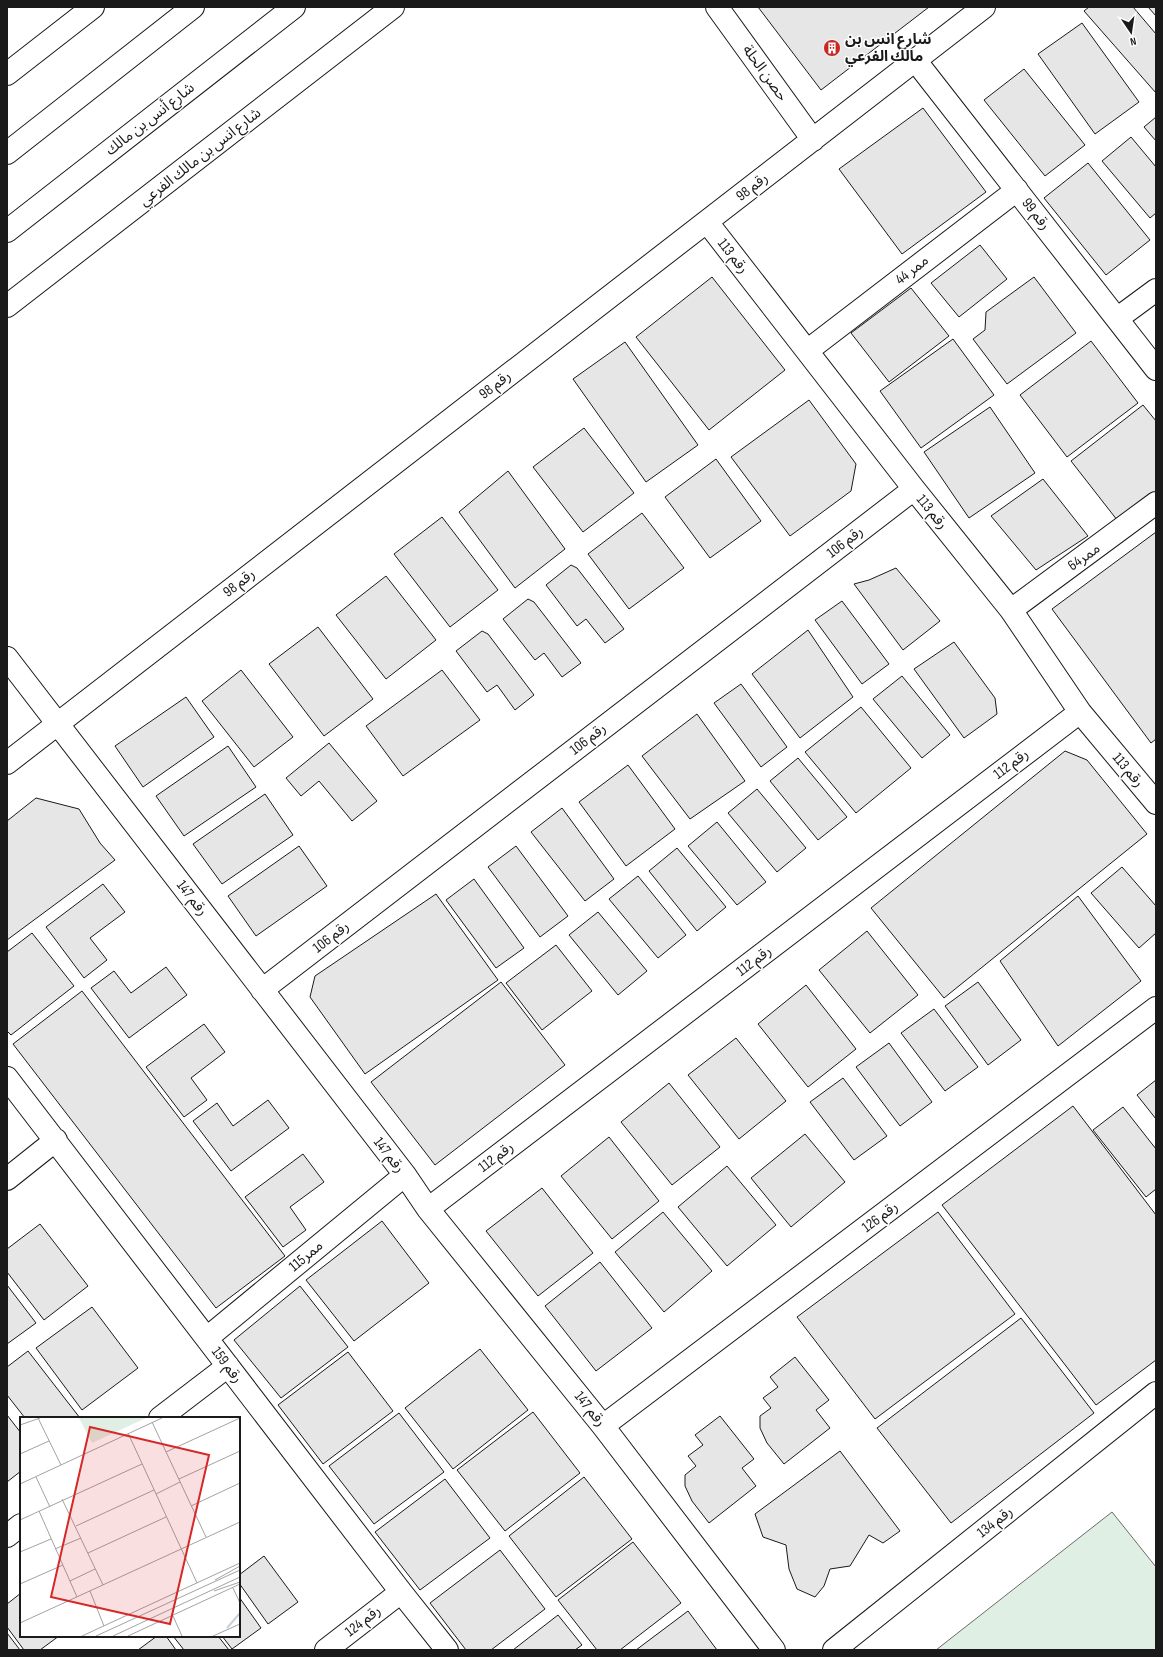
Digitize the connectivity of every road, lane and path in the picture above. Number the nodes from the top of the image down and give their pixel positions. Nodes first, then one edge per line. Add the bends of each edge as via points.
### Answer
1 (93, 7) edge
2 (193, 7) edge
3 (294, 7) edge
4 (393, 7) edge
5 (717, 7) edge
6 (984, 7) edge
7 (915, 60) junction
8 (7, 74) edge
9 (813, 140) junction
10 (7, 153) edge
11 (1017, 190) junction
12 (706, 222) junction
13 (7, 231) edge
14 (1156, 290) edge
15 (7, 306) edge
16 (1118, 318) junction
17 (807, 351) junction
18 (1156, 369) edge
19 (914, 489) junction
20 (1156, 504) edge
21 (1011, 610) junction
22 (7, 658) edge
23 (1080, 712) junction
24 (57, 724) junction
25 (7, 763) edge
26 (1156, 803) edge
27 (262, 990) junction
28 (1156, 1008) edge
29 (7, 1078) edge
30 (56, 1140) junction
31 (405, 1174) junction
32 (7, 1179) edge
33 (428, 1209) junction
34 (206, 1338) junction
35 (228, 1366) junction
36 (1156, 1394) edge
37 (161, 1417) edge
38 (603, 1426) junction
39 (20, 1526) edge
40 (7, 1536) edge
41 (401, 1592) junction
42 (326, 1650) edge
43 (447, 1650) edge
44 (774, 1650) edge
45 (834, 1650) edge

1 - 8 street
2 - 10 street
3 - 13 street, شارع أنس بن مالك
4 - 15 street, شارع انس بن مالك الفرعي
5 - 9 street, حصن الحلة
6 - 7 street, رقم 98
7 - 9 street, رقم 98
7 - 11 street, رقم 99
9 - 12 street, رقم 98
11 - 16 street, رقم 99
11 - 17 street, ممر 44
12 - 17 street, رقم 113
12 - 24 street, رقم 98
14 - 16 street
16 - 18 street, رقم 99
17 - 19 street, رقم 113
19 - 21 street, رقم 113
19 - 27 street, رقم 106
20 - 21 street, ممر64
21 - 23 street, رقم 113
22 - 24 street, رقم 147
23 - 26 street, رقم 113
23 - 33 street, رقم 112
24 - 25 street, رقم 98
24 - 27 street, رقم 147
27 - 31 street, رقم 147
28 - 38 street, رقم 126
29 - 30 street, رقم 159
30 - 32 street
30 - 34 street, رقم 159
31 - 33 street, رقم 147
31 - 34 street, ممر115
33 - 38 street, رقم 147
34 - 35 street, رقم 159
35 - 37 street
35 - 41 street, رقم 159
36 - 45 street, رقم 134
38 - 44 street, رقم 147
39 - 40 street
41 - 42 street, رقم 124
41 - 43 street, رقم 159

